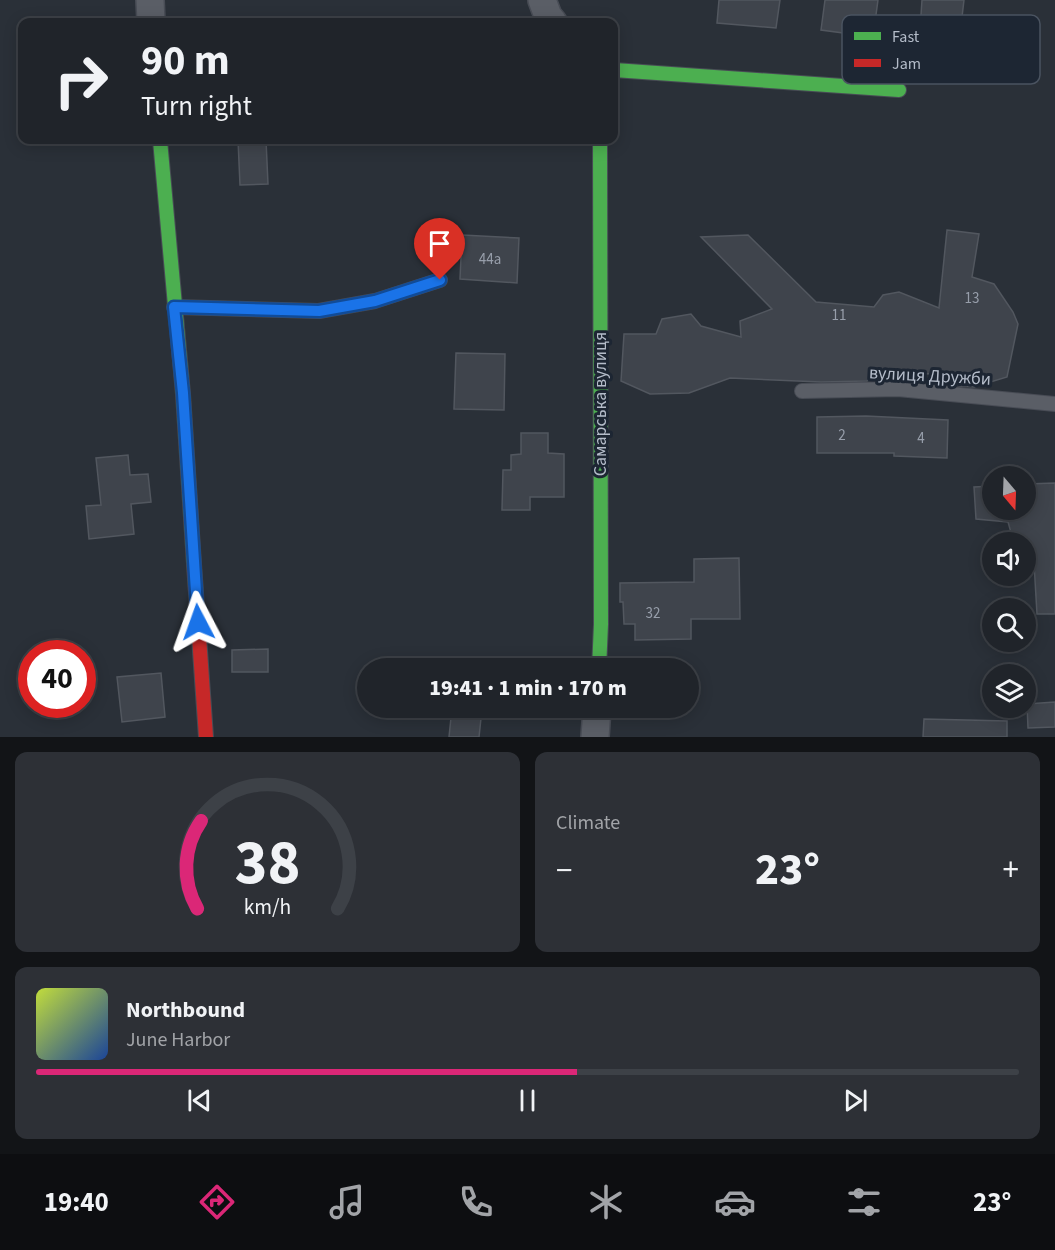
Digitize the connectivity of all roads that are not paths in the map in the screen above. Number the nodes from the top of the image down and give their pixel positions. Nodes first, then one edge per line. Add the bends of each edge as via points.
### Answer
1 (150, 0) edge
2 (542, 0) edge
3 (151, 18) edge
4 (550, 18) edge
5 (618, 70) edge
6 (899, 90) dead end
7 (160, 144) edge
8 (600, 144) edge
9 (440, 280) dead end
10 (174, 307) junction
11 (802, 391) dead end
12 (1055, 404) edge
13 (599, 658) edge
14 (596, 718) edge
15 (206, 737) edge
16 (595, 737) edge

1 - 3 street
2 - 4 street
5 - 6 street
7 - 10 street
8 - 13 street, Самарська вулиця
9 - 10 lane via 375,301 319,311
10 - 15 street
11 - 12 lane, вулиця Дружби via 898,389
14 - 16 street

